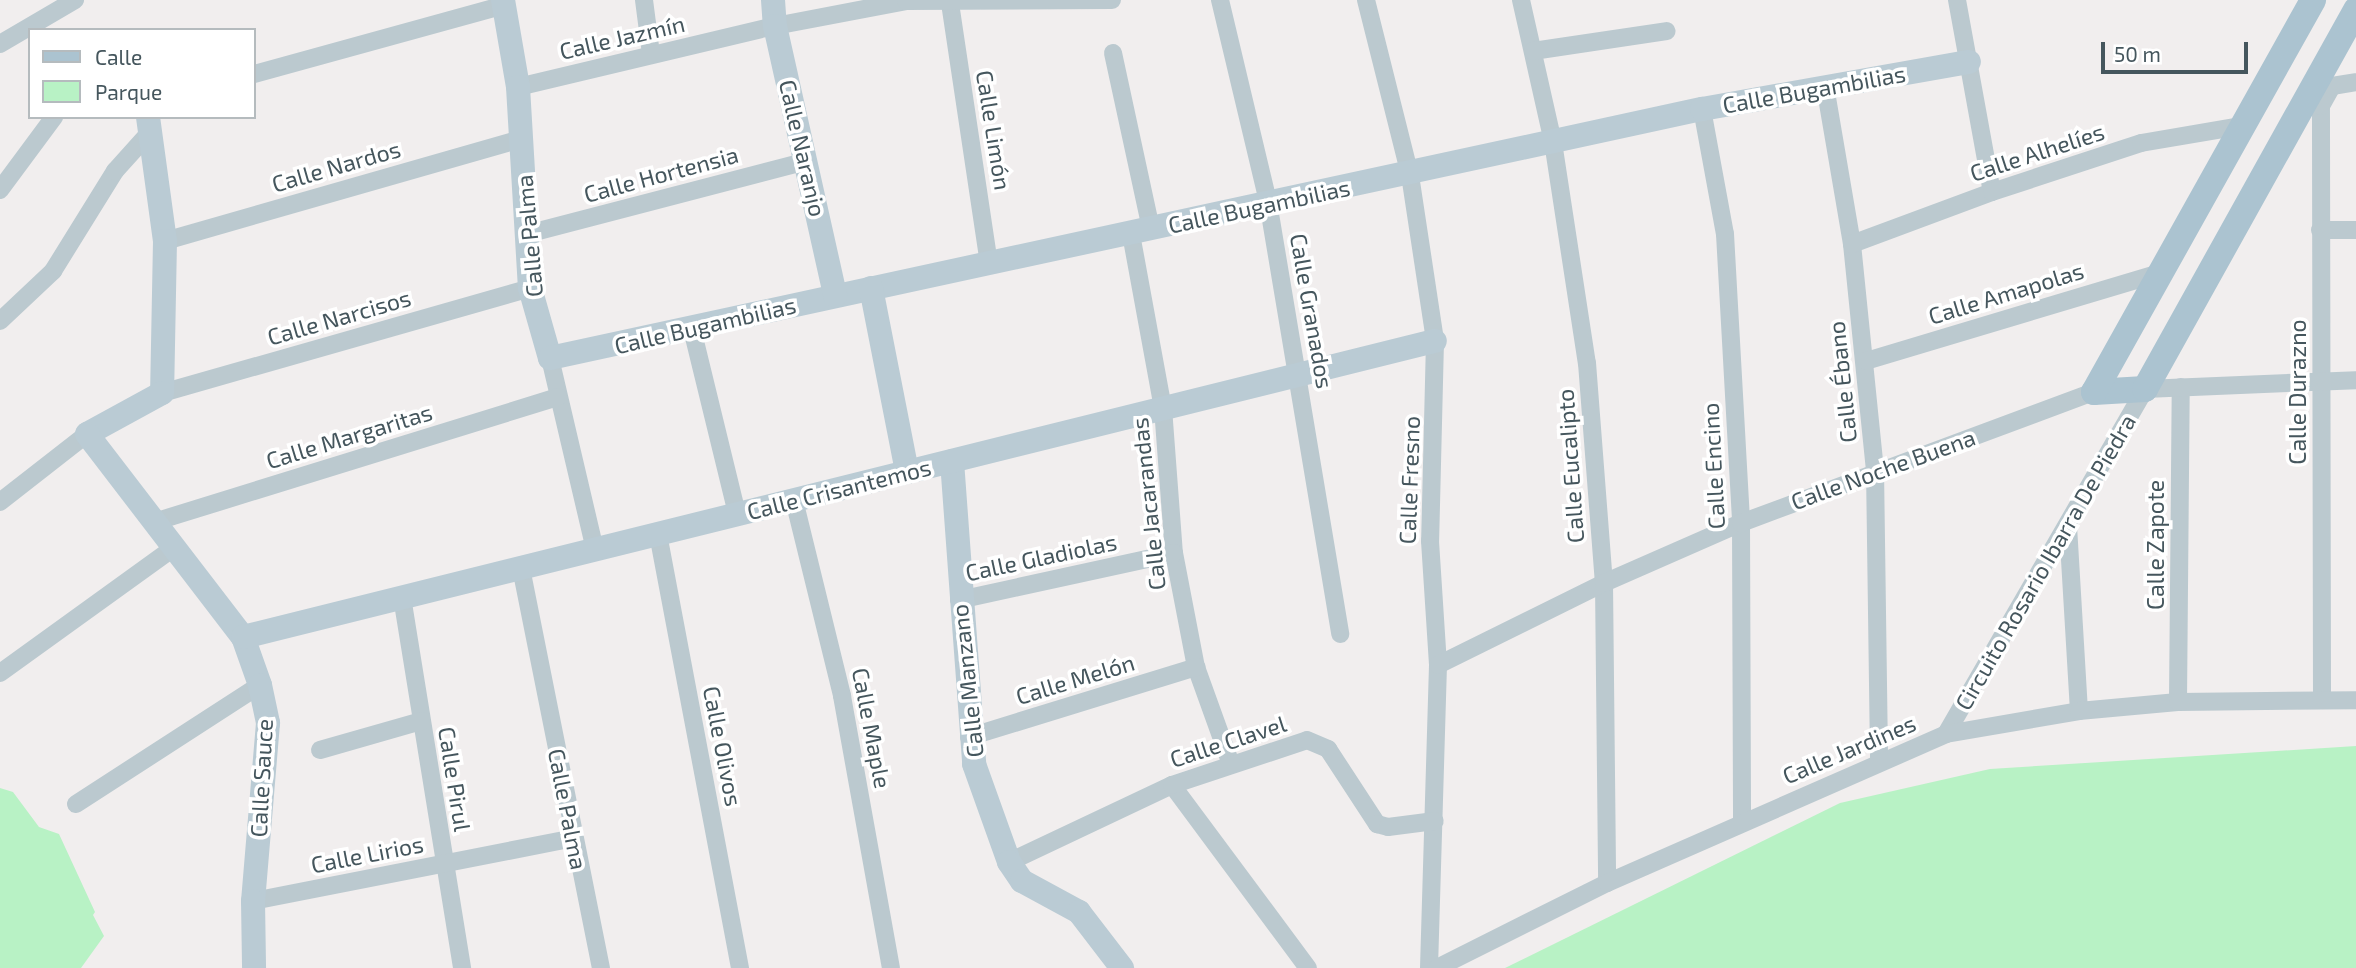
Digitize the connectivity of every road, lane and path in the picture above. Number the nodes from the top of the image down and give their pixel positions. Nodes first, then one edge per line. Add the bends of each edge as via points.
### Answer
1 (75, 0) edge
2 (644, 0) edge
3 (773, 0) edge
4 (1112, 0) edge
5 (1220, 0) edge
6 (1366, 0) edge
7 (1521, 0) edge
8 (1957, 0) edge
9 (2313, 0) edge
10 (907, 1) edge
11 (1059, 1) edge
12 (504, 2) edge
13 (950, 3) junction
14 (2356, 10) edge
15 (775, 26) junction
16 (1667, 31) dead end
17 (0, 44) edge
18 (1533, 51) junction
19 (1112, 53) dead end
20 (651, 54) junction
21 (1969, 62) junction
22 (256, 73) edge
23 (2356, 82) edge
24 (1825, 86) junction
25 (518, 87) junction
26 (1702, 109) junction
27 (53, 119) edge
28 (150, 124) edge
29 (2242, 126) junction
30 (521, 139) junction
31 (1553, 142) junction
32 (807, 161) junction
33 (1410, 175) junction
34 (0, 190) edge
35 (1992, 192) junction
36 (1268, 202) junction
37 (2320, 230) junction
38 (2356, 230) edge
39 (1141, 232) junction
40 (527, 234) junction
41 (165, 241) junction
42 (1852, 244) junction
43 (989, 264) junction
44 (2160, 274) junction
45 (530, 288) junction
46 (871, 288) junction
47 (835, 295) junction
48 (0, 321) edge
49 (692, 329) junction
50 (1435, 341) junction
51 (550, 358) junction
52 (1866, 361) junction
53 (1299, 374) junction
54 (2356, 380) edge
55 (2322, 381) junction
56 (2181, 387) junction
57 (2145, 389) junction
58 (2094, 392) junction
59 (162, 393) junction
60 (558, 397) junction
61 (1163, 408) junction
62 (88, 434) junction
63 (952, 461) junction
64 (1875, 470) junction
65 (907, 472) junction
66 (794, 500) junction
67 (0, 502) edge
68 (737, 514) junction
69 (154, 522) junction
70 (1741, 523) junction
71 (2068, 526) junction
72 (658, 534) junction
73 (173, 548) junction
74 (595, 550) junction
75 (1174, 553) junction
76 (521, 568) junction
77 (1604, 583) junction
78 (402, 597) junction
79 (959, 600) junction
80 (1340, 634) dead end
81 (243, 637) junction
82 (1437, 665) junction
83 (1196, 667) junction
84 (0, 673) edge
85 (260, 685) junction
86 (2322, 700) junction
87 (2356, 700) edge
88 (2178, 702) junction
89 (2079, 711) junction
90 (421, 721) junction
91 (1946, 734) junction
92 (969, 737) junction
93 (320, 750) dead end
94 (1879, 760) junction
95 (1231, 764) junction
96 (1172, 785) junction
97 (76, 804) dead end
98 (1435, 821) junction
99 (1742, 822) junction
100 (573, 838) junction
101 (1009, 862) junction
102 (444, 864) junction
103 (1607, 883) junction
104 (253, 901) junction
105 (254, 968) edge
106 (462, 968) edge
107 (601, 968) edge
108 (740, 968) edge
109 (891, 968) edge
110 (1122, 968) edge
111 (1308, 968) edge
112 (1429, 968) edge
113 (1437, 968) edge

1 - 17 street
2 - 20 street
3 - 15 street, Calle Naranjo
4 - 11 street, Calle Jazmín
5 - 36 street, Calle Granados
6 - 33 street, Calle Fresno
7 - 18 street, Calle Eucalipto
8 - 21 street
9 - 29 main road, Circuito Rosario Ibarra De Piedra
10 - 13 street, Calle Jazmín
10 - 15 street, Calle Jazmín
11 - 13 street, Calle Jazmín
12 - 22 street
12 - 25 street, Calle Palma
13 - 43 street, Calle Limón
14 - 57 main road
15 - 20 street, Calle Jazmín
15 - 32 street, Calle Naranjo
16 - 18 street
18 - 31 street, Calle Eucalipto
19 - 39 street, Calle Jacarandas
20 - 25 street, Calle Jazmín
21 - 24 street, Calle Bugambilias
21 - 35 street
23 - 37 street, Calle Durazno via 2332,86 2321,106
24 - 26 street, Calle Bugambilias
24 - 42 street, Calle Ébano
25 - 30 street, Calle Palma
26 - 31 street, Calle Bugambilias
26 - 70 street, Calle Encino via 1725,234
27 - 34 street
28 - 41 street
28 - 48 street via 53,271
29 - 35 street, Calle Alhelíes via 2141,144
29 - 44 main road, Circuito Rosario Ibarra De Piedra
30 - 40 street, Calle Palma
30 - 41 street, Calle Nardos
31 - 33 street, Calle Bugambilias
31 - 77 street, Calle Eucalipto via 1587,363
32 - 40 street, Calle Hortensia
32 - 47 street, Calle Naranjo
33 - 36 street, Calle Bugambilias
33 - 50 street, Calle Fresno
35 - 42 street, Calle Alhelíes
36 - 39 street, Calle Bugambilias
36 - 53 street, Calle Granados
37 - 38 street
37 - 55 street, Calle Durazno
39 - 43 street, Calle Bugambilias
39 - 61 street, Calle Jacarandas
40 - 45 street, Calle Palma
41 - 59 street
42 - 52 street, Calle Ébano
43 - 46 street, Calle Bugambilias
44 - 52 street, Calle Amapolas
44 - 58 main road, Circuito Rosario Ibarra De Piedra
45 - 51 street, Calle Palma
45 - 59 street, Calle Narcisos
46 - 47 street, Calle Bugambilias
46 - 65 street
47 - 49 street, Calle Bugambilias
49 - 51 street, Calle Bugambilias
49 - 68 street
50 - 53 street, Calle Crisantemos
50 - 82 street, Calle Fresno via 1430,541
51 - 60 street, Calle Palma
52 - 64 street, Calle Ébano
53 - 61 street, Calle Crisantemos
53 - 80 street, Calle Granados
54 - 55 street, Calle Noche Buena
55 - 56 street, Calle Noche Buena
55 - 86 street, Calle Durazno
56 - 57 street, Calle Noche Buena
56 - 88 street, Calle Zapote
57 - 58 main road, Calle Noche Buena
57 - 71 street, Circuito Rosario Ibarra De Piedra
58 - 64 street, Calle Noche Buena
59 - 62 street
60 - 69 street, Calle Margaritas
60 - 74 street, Calle Palma
61 - 63 street, Calle Crisantemos
61 - 75 street, Calle Jacarandas
62 - 67 street
62 - 69 street, Calle Sauce
63 - 65 street, Calle Crisantemos
63 - 79 street, Calle Manzano
64 - 70 street, Calle Noche Buena
64 - 94 street, Calle Ébano
65 - 66 street, Calle Crisantemos
66 - 68 street, Calle Crisantemos
66 - 109 street, Calle Maple via 842,696
68 - 72 street, Calle Crisantemos
69 - 73 street, Calle Sauce
70 - 77 street, Calle Noche Buena
70 - 99 street, Calle Encino
71 - 89 street
71 - 91 street, Circuito Rosario Ibarra De Piedra
72 - 74 street, Calle Crisantemos
72 - 108 street, Calle Olivos
73 - 81 street, Calle Sauce
73 - 84 street
74 - 76 street, Calle Crisantemos
75 - 79 street, Calle Gladiolas
75 - 83 street, Calle Jacarandas
76 - 78 street, Calle Crisantemos
76 - 100 street, Calle Palma
77 - 82 street, Calle Noche Buena
77 - 103 street, Calle Eucalipto
78 - 81 street, Calle Crisantemos
78 - 90 street, Calle Pirul
79 - 92 street, Calle Manzano
81 - 85 street, Calle Sauce
82 - 98 street, Calle Fresno
83 - 92 street, Calle Melón
83 - 95 street, Calle Jacarandas
85 - 97 street
85 - 104 street, Calle Sauce via 268,723
86 - 87 street, Calle Jardines
86 - 88 street, Calle Jardines
88 - 89 street, Calle Jardines
89 - 91 street, Calle Jardines
90 - 93 street
90 - 102 street, Calle Pirul
91 - 94 street, Calle Jardines
92 - 101 street, Calle Manzano
94 - 99 street, Calle Jardines
95 - 96 street, Calle Clavel
95 - 98 street, Calle Clavel via 1307,740 1319,742 1377,824 1388,827
96 - 101 street, Calle Clavel
96 - 111 street
98 - 112 street, Calle Fresno
99 - 103 street, Calle Jardines
100 - 102 street, Calle Lirios
100 - 107 street, Calle Palma
101 - 110 street, Calle Manzano via 1021,881 1079,912
102 - 104 street, Calle Lirios
102 - 106 street, Calle Pirul
103 - 113 street, Calle Jardines
104 - 105 street, Calle Sauce

